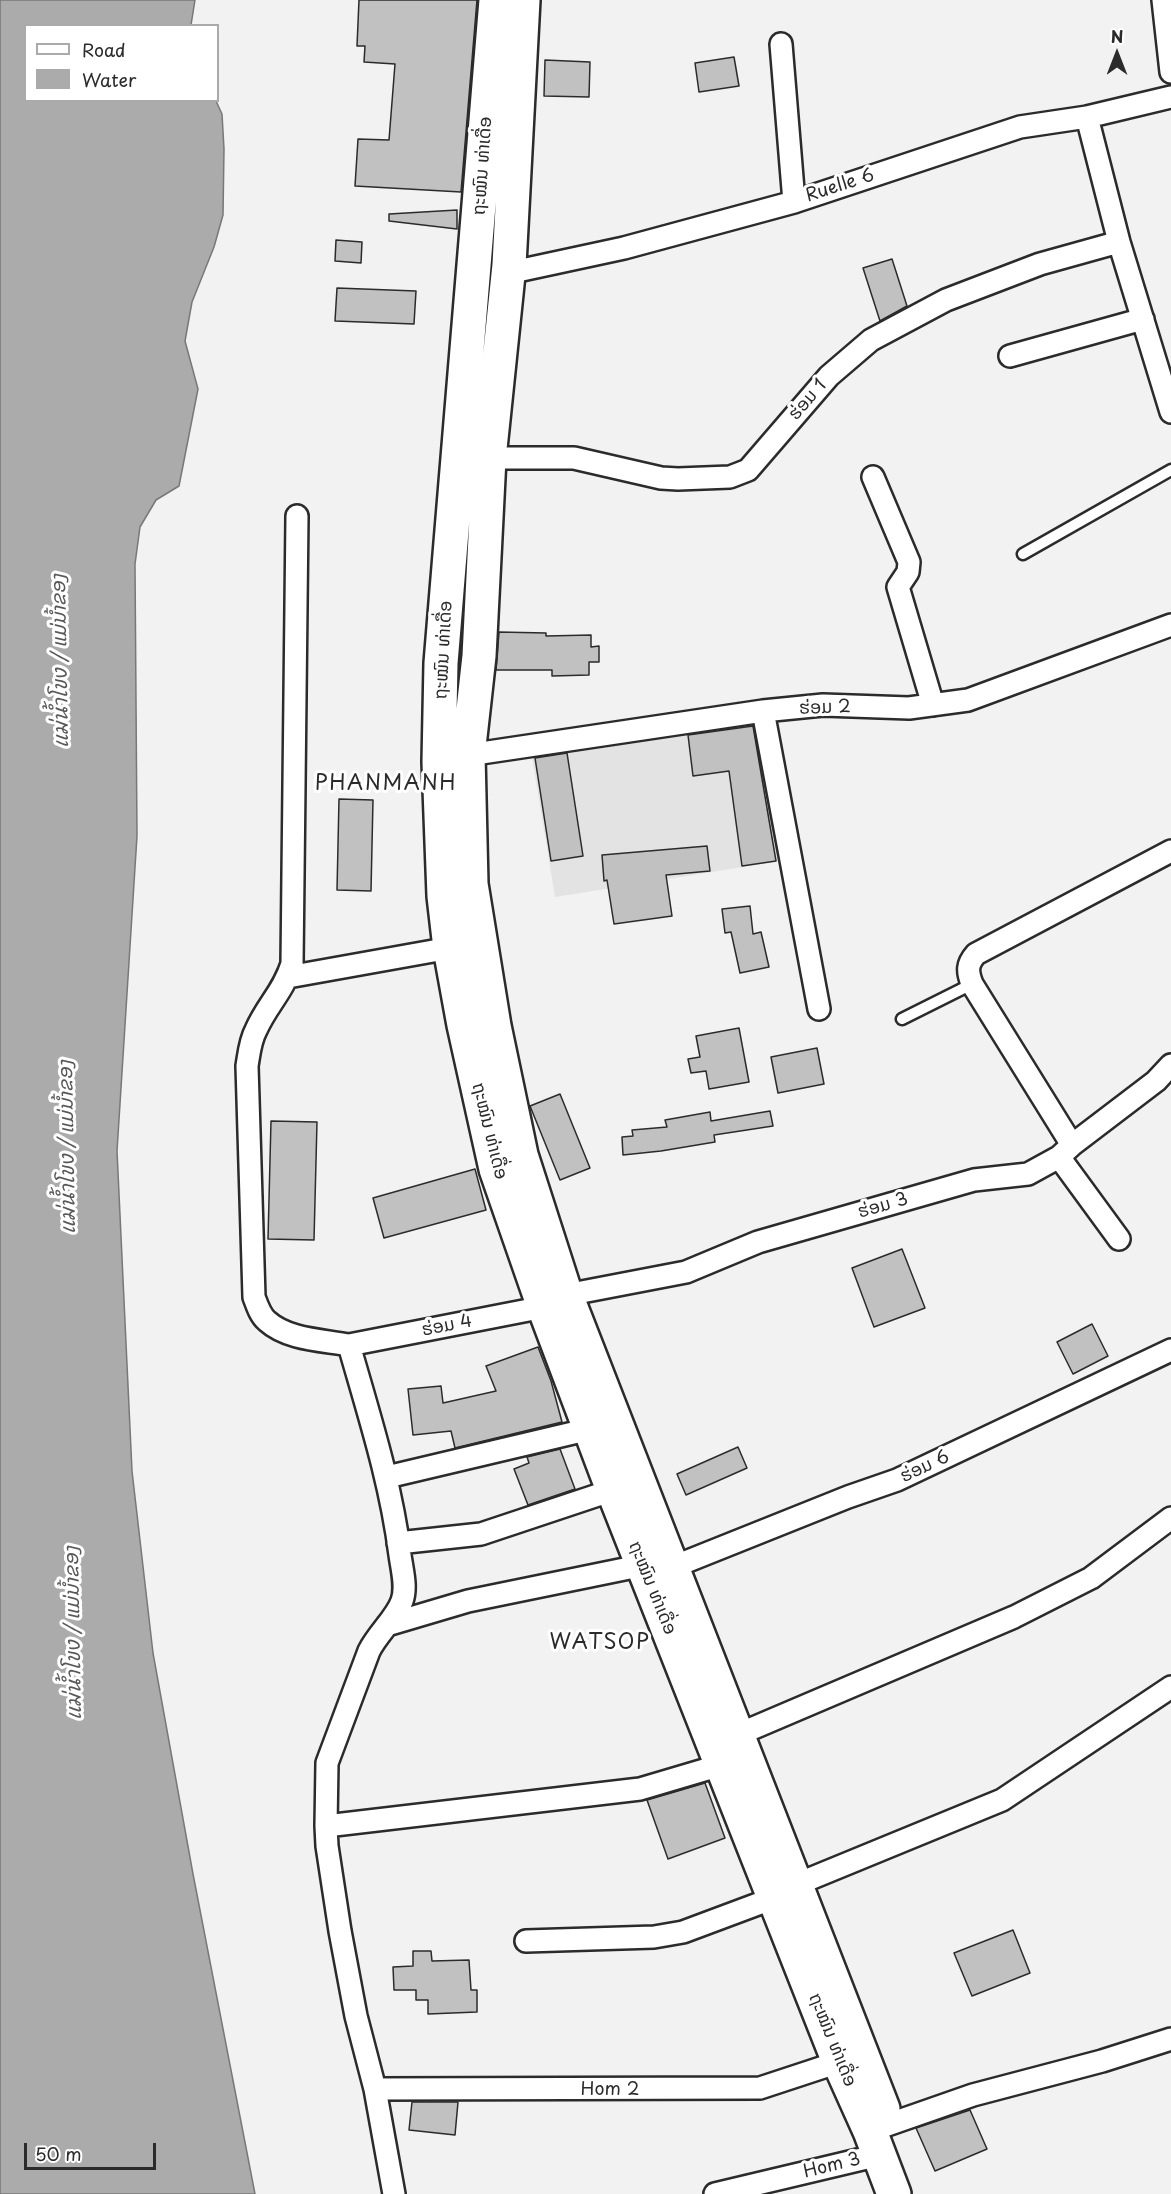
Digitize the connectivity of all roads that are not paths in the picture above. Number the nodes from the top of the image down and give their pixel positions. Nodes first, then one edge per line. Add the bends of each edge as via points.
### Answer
1 (496, 0) edge
2 (523, 0) edge
3 (1163, 0) edge
4 (781, 44) dead end
5 (1171, 72) edge
6 (1171, 97) edge
7 (1087, 117) junction
8 (794, 202) junction
9 (1119, 242) junction
10 (475, 262) junction
11 (509, 269) junction
12 (1143, 320) junction
13 (1010, 356) dead end
14 (1171, 412) edge
15 (489, 458) junction
16 (1171, 470) edge
17 (873, 477) dead end
18 (297, 516) dead end
19 (1023, 554) dead end
20 (1171, 625) edge
21 (933, 705) junction
22 (763, 711) junction
23 (468, 755) junction
24 (1171, 851) edge
25 (450, 948) junction
26 (288, 977) junction
27 (972, 984) junction
28 (819, 1009) dead end
29 (902, 1019) dead end
30 (1171, 1065) edge
31 (1066, 1151) junction
32 (1119, 1239) dead end
33 (555, 1301) junction
34 (349, 1345) junction
35 (1171, 1350) edge
36 (590, 1428) junction
37 (387, 1477) junction
38 (613, 1490) junction
39 (1171, 1518) edge
40 (398, 1543) junction
41 (658, 1566) junction
42 (387, 1625) junction
43 (1171, 1687) edge
44 (737, 1735) junction
45 (721, 1765) junction
46 (326, 1826) junction
47 (785, 1892) junction
48 (526, 1941) dead end
49 (1171, 2039) edge
50 (839, 2062) junction
51 (375, 2089) junction
52 (879, 2136) junction
53 (394, 2194) edge
54 (715, 2194) edge
55 (894, 2194) edge
56 (917, 2194) edge

1 - 10 main road, ຖະໝົນ ທ່າເດື່ອ
2 - 11 main road, ຖະໝົນ ທ່າເດື່ອ
3 - 5 street
4 - 8 street
6 - 7 street, Ruelle 6
7 - 8 street, Ruelle 6 via 1020,127
7 - 9 street
8 - 11 street, Ruelle 6 via 624,248
9 - 12 street
9 - 15 street, ຮ່ອມ 1 via 1040,264 946,300 871,340 829,376 748,470 740,474 662,478 573,458
10 - 11 main road
10 - 25 main road, ຖະໝົນ ທ່າເດື່ອ via 441,663 439,762
11 - 15 main road, ຖະໝົນ ທ່າເດື່ອ
12 - 13 street
12 - 14 street
15 - 23 main road, ຖະໝົນ ທ່າເດື່ອ
16 - 19 lane
17 - 21 street via 909,562 908,572 898,587
18 - 26 street via 292,964
20 - 21 street, ຮ່ອມ 2 via 969,700
21 - 22 street, ຮ່ອມ 2 via 823,705
22 - 23 street, ຮ່ອມ 2
22 - 28 street
23 - 33 main road, ຖະໝົນ ທ່າເດື່ອ via 471,884 494,1026
24 - 27 street via 976,954 969,962
25 - 26 street
25 - 33 main road, ຖະໝົນ ທ່າເດື່ອ via 496,1169
26 - 34 street via 255,1030 247,1066 254,1297 268,1322 280,1329 292,1335
27 - 29 lane
27 - 31 street
30 - 31 street, ຮ່ອມ 3
31 - 32 street
31 - 33 street, ຮ່ອມ 3 via 1028,1174 974,1180 758,1242 686,1272
33 - 34 street, ຮ່ອມ 4
33 - 36 main road, ຖະໝົນ ທ່າເດື່ອ
33 - 41 main road, ຖະໝົນ ທ່າເດື່ອ
34 - 37 street
35 - 41 street, ຮ່ອມ 6 via 897,1480
36 - 37 street
36 - 38 main road, ຖະໝົນ ທ່າເດື່ອ
37 - 40 street
38 - 40 street via 481,1534
38 - 41 main road, ຖະໝົນ ທ່າເດື່ອ
39 - 44 street via 1091,1578 1014,1617
40 - 42 street via 404,1588 402,1602
41 - 42 street, ຮ່ອມ 6 via 468,1601
41 - 44 main road, ຖະໝົນ ທ່າເດື່ອ
41 - 45 main road, ຖະໝົນ ທ່າເດື່ອ
42 - 46 street via 369,1651 327,1763
43 - 47 street via 1002,1800
44 - 47 main road, ຖະໝົນ ທ່າເດື່ອ
45 - 46 street via 640,1789
45 - 47 main road, ຖະໝົນ ທ່າເດື່ອ
46 - 51 street via 356,2016
47 - 48 street via 683,1932 654,1937
47 - 50 main road, ຖະໝົນ ທ່າເດື່ອ
47 - 52 main road, ຖະໝົນ ທ່າເດື່ອ
49 - 52 street, Hom 3 via 973,2095
50 - 51 street, Hom 2 via 760,2088
50 - 52 main road, ຖະໝົນ ທ່າເດື່ອ
51 - 53 street
52 - 54 street, Hom 3
52 - 55 main road, ຖະໝົນ ທ່າເດື່ອ
52 - 56 main road, ຖະໝົນ ທ່າເດື່ອ

